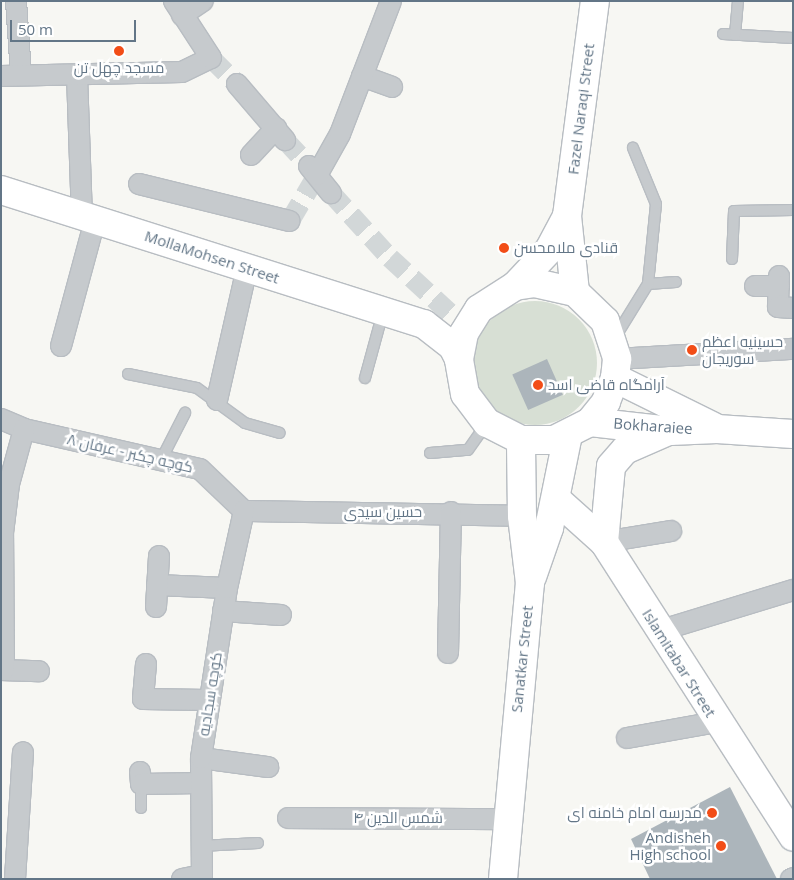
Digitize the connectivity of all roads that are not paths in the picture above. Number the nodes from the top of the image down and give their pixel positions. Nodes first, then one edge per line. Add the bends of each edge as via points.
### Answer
1 (16, 1) edge
2 (203, 1) edge
3 (391, 1) edge
4 (595, 1) edge
5 (738, 1) edge
6 (178, 8) edge
7 (723, 34) dead end
8 (735, 35) junction
9 (793, 38) edge
10 (77, 75) junction
11 (11, 76) edge
12 (362, 76) junction
13 (237, 84) tunnel mouth
14 (392, 86) dead end
15 (633, 148) dead end
16 (251, 155) dead end
17 (139, 184) dead end
18 (1, 190) edge
19 (331, 193) tunnel mouth
20 (793, 210) edge
21 (567, 216) junction
22 (89, 218) junction
23 (290, 221) dead end
24 (732, 259) dead end
25 (247, 268) junction
26 (676, 282) dead end
27 (648, 284) junction
28 (515, 286) junction
29 (755, 286) dead end
30 (576, 292) junction
31 (793, 308) edge
32 (479, 310) junction
33 (383, 311) junction
34 (424, 324) junction
35 (61, 346) dead end
36 (793, 349) edge
37 (459, 359) junction
38 (615, 359) junction
39 (128, 374) dead end
40 (365, 378) dead end
41 (217, 400) junction
42 (185, 413) dead end
43 (1, 419) edge
44 (487, 423) junction
45 (579, 428) junction
46 (24, 429) junction
47 (717, 429) junction
48 (670, 430) junction
49 (280, 433) dead end
50 (793, 434) edge
51 (520, 440) junction
52 (430, 453) dead end
53 (162, 458) junction
54 (556, 499) junction
55 (244, 511) junction
56 (451, 512) junction
57 (522, 516) junction
58 (671, 531) dead end
59 (604, 542) junction
60 (159, 556) dead end
61 (530, 583) junction
62 (157, 585) junction
63 (227, 588) junction
64 (793, 590) edge
65 (156, 607) dead end
66 (223, 611) junction
67 (280, 615) dead end
68 (659, 631) junction
69 (448, 653) dead end
70 (146, 664) dead end
71 (3, 670) edge
72 (39, 671) dead end
73 (208, 700) junction
74 (716, 722) junction
75 (627, 738) dead end
76 (23, 752) dead end
77 (201, 758) junction
78 (268, 767) dead end
79 (140, 778) joint
80 (200, 783) junction
81 (141, 808) dead end
82 (288, 818) dead end
83 (508, 819) junction
84 (793, 836) edge
85 (258, 843) dead end
86 (200, 846) junction
87 (195, 877) edge
88 (15, 879) edge
89 (503, 879) edge

1 - 11 street
2 - 6 street
3 - 12 street
4 - 21 main road, Fazel Naraqi Street
5 - 8 lane
6 - 10 street via 211,58 182,72
7 - 8 lane
8 - 9 lane
10 - 11 street
10 - 22 street
12 - 14 street
12 - 19 street via 340,134 313,171
13 - 16 street via 280,134
15 - 27 lane via 656,204
17 - 23 street
18 - 22 main road, MollaMohsen Street
20 - 24 lane via 734,211
21 - 28 main road via 549,250
21 - 30 main road
22 - 25 main road, MollaMohsen Street
22 - 35 street
25 - 33 main road, MollaMohsen Street
25 - 41 street
26 - 27 lane
27 - 38 lane
28 - 30 main road via 535,283
28 - 32 main road
29 - 31 street via 779,281 778,307
30 - 38 main road via 606,321
32 - 34 main road
32 - 37 main road via 464,333
33 - 34 main road, MollaMohsen Street
33 - 40 lane
34 - 37 main road via 453,347
36 - 38 street
37 - 44 main road via 465,394
38 - 45 main road via 606,402
38 - 47 main road, Bokharaiee
39 - 41 lane via 196,388
41 - 49 lane via 245,423
42 - 53 lane
43 - 46 street, کوچه چکبر - عرفان ۸
44 - 51 main road
44 - 52 lane via 468,450
45 - 48 main road, Bokharaiee
45 - 51 main road via 539,441
45 - 54 main road
46 - 53 street, کوچه چکبر - عرفان ۸
46 - 71 street via 10,484 3,533
47 - 48 main road, Bokharaiee
47 - 50 main road, Bokharaiee
48 - 59 main road via 625,450 614,460 608,477
51 - 57 main road, Sanatkar Street
53 - 55 street, کوچه چکبر - عرفان ۸ via 200,469
54 - 59 main road, Islamitabar Street
54 - 61 main road
55 - 56 street, حسین سیدی
55 - 63 street, کوچه سجادیه
56 - 57 street, حسین سیدی
56 - 69 street
57 - 61 main road, Sanatkar Street
58 - 59 street
59 - 68 main road, Islamitabar Street
60 - 62 street
61 - 83 main road, Sanatkar Street
62 - 63 street
62 - 65 street
63 - 66 street, کوچه سجادیه
64 - 68 street
66 - 67 street
66 - 73 street, کوچه سجادیه
68 - 74 main road, Islamitabar Street
70 - 73 street via 143,699
71 - 72 street
73 - 77 street, کوچه سجادیه
74 - 75 street
74 - 84 main road, Islamitabar Street
76 - 88 street
77 - 78 street
77 - 80 street, کوچه سجادیه
79 - 80 street
79 - 81 lane
80 - 86 street, کوچه سجادیه
82 - 83 street, شمس الدین ۴
83 - 89 main road, Sanatkar Street
85 - 86 lane
86 - 87 street, کوچه سجادیه

